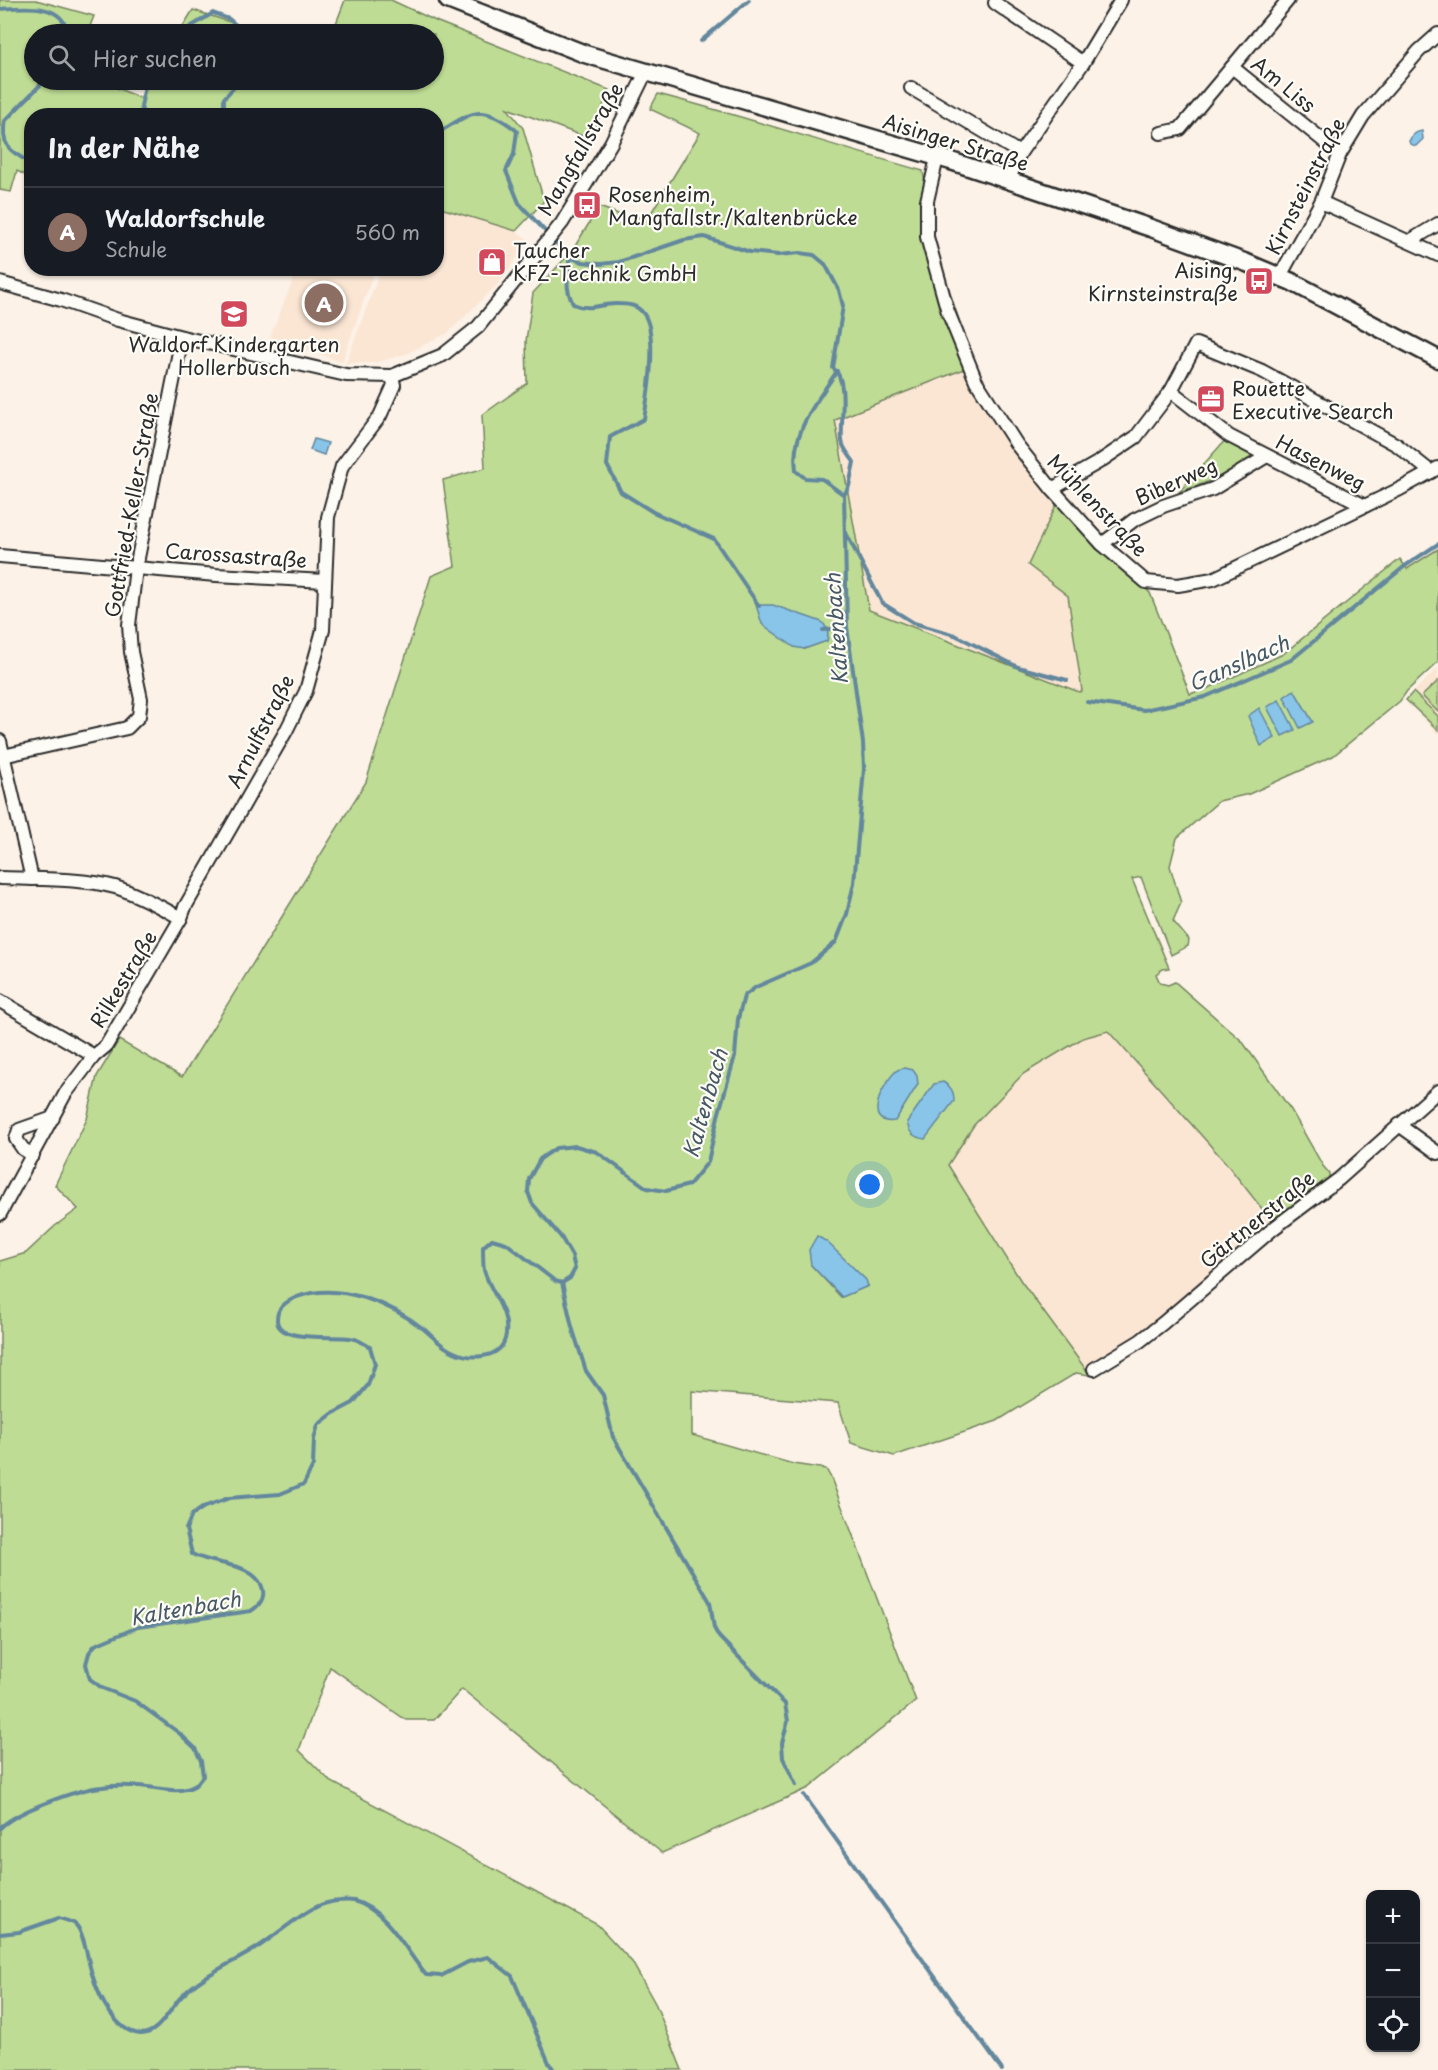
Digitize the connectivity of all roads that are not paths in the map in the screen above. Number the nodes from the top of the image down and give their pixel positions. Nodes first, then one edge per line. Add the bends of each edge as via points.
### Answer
1 (448, 0) edge
2 (1121, 0) edge
3 (1288, 0) edge
4 (995, 3) dead end
5 (1438, 34) edge
6 (1083, 63) junction
7 (1232, 67) junction
8 (646, 72) junction
9 (911, 88) dead end
10 (1161, 133) dead end
11 (1020, 153) junction
12 (1340, 154) junction
13 (937, 159) junction
14 (1009, 179) junction
15 (1321, 202) junction
16 (1438, 224) edge
17 (1410, 241) junction
18 (1438, 255) edge
19 (1280, 276) junction
20 (0, 283) edge
21 (182, 337) junction
22 (1438, 359) edge
23 (392, 376) junction
24 (1171, 392) junction
25 (1267, 456) junction
26 (1435, 470) edge
27 (1052, 489) junction
28 (1365, 506) junction
29 (1102, 544) junction
30 (0, 556) edge
31 (136, 568) junction
32 (325, 581) junction
33 (0, 741) edge
34 (3, 756) junction
35 (0, 878) edge
36 (32, 879) junction
37 (182, 918) junction
38 (0, 1001) edge
39 (94, 1056) junction
40 (1438, 1091) edge
41 (53, 1118) junction
42 (1399, 1125) junction
43 (1438, 1153) edge
44 (33, 1155) junction
45 (0, 1214) edge
46 (1094, 1369) dead end

1 - 8 main road, Aisinger Straße via 585,54
2 - 6 street
3 - 7 street, Am Liss
4 - 6 street
5 - 12 street, Kirnsteinstraße via 1363,116
6 - 11 street
7 - 10 street, Am Liss via 1180,129
7 - 12 street, Am Liss
8 - 13 main road, Aisinger Straße
8 - 23 street, Mangfallstraße via 611,143 562,223 478,327 443,355
9 - 11 street
11 - 14 street
12 - 15 street, Kirnsteinstraße
13 - 14 main road, Aisinger Straße
13 - 27 street, Mühlenstraße via 927,201 927,237 948,312 976,381 1017,445
14 - 19 main road, Aisinger Straße
15 - 17 street
15 - 19 street, Kirnsteinstraße
16 - 17 street
17 - 18 street
19 - 22 main road, Aisinger Straße
20 - 21 street, Mangfallstraße
21 - 23 street, Mangfallstraße via 346,375
21 - 31 street, Gottfried-Keller-Straße
23 - 32 street, Arnulfstraße via 394,385 380,416 342,466 328,518
24 - 25 street, Hasenweg via 1228,436
24 - 26 street via 1196,344 1262,371
24 - 27 street via 1136,437
25 - 28 street, Hasenweg
25 - 29 street, Biberweg via 1213,489 1134,520
26 - 28 street, Mühlenstraße
27 - 29 street, Mühlenstraße
28 - 29 street, Mühlenstraße via 1214,579 1178,585 1146,582
30 - 31 street, Carossastraße
31 - 32 street, Carossastraße
31 - 34 street, Gottfried-Keller-Straße via 129,625 141,699 139,716 127,728
32 - 37 street, Arnulfstraße via 323,630 306,691
33 - 34 street
34 - 36 street
35 - 36 street
36 - 37 street via 114,886
37 - 39 street, Rilkestraße via 106,1046
38 - 39 street, Rilkestraße
39 - 41 street via 65,1094
40 - 42 street, Gärtnerstraße
41 - 44 street
41 - 44 street via 19,1130 16,1139
42 - 43 street
42 - 46 street, Gärtnerstraße via 1163,1323
44 - 45 street

